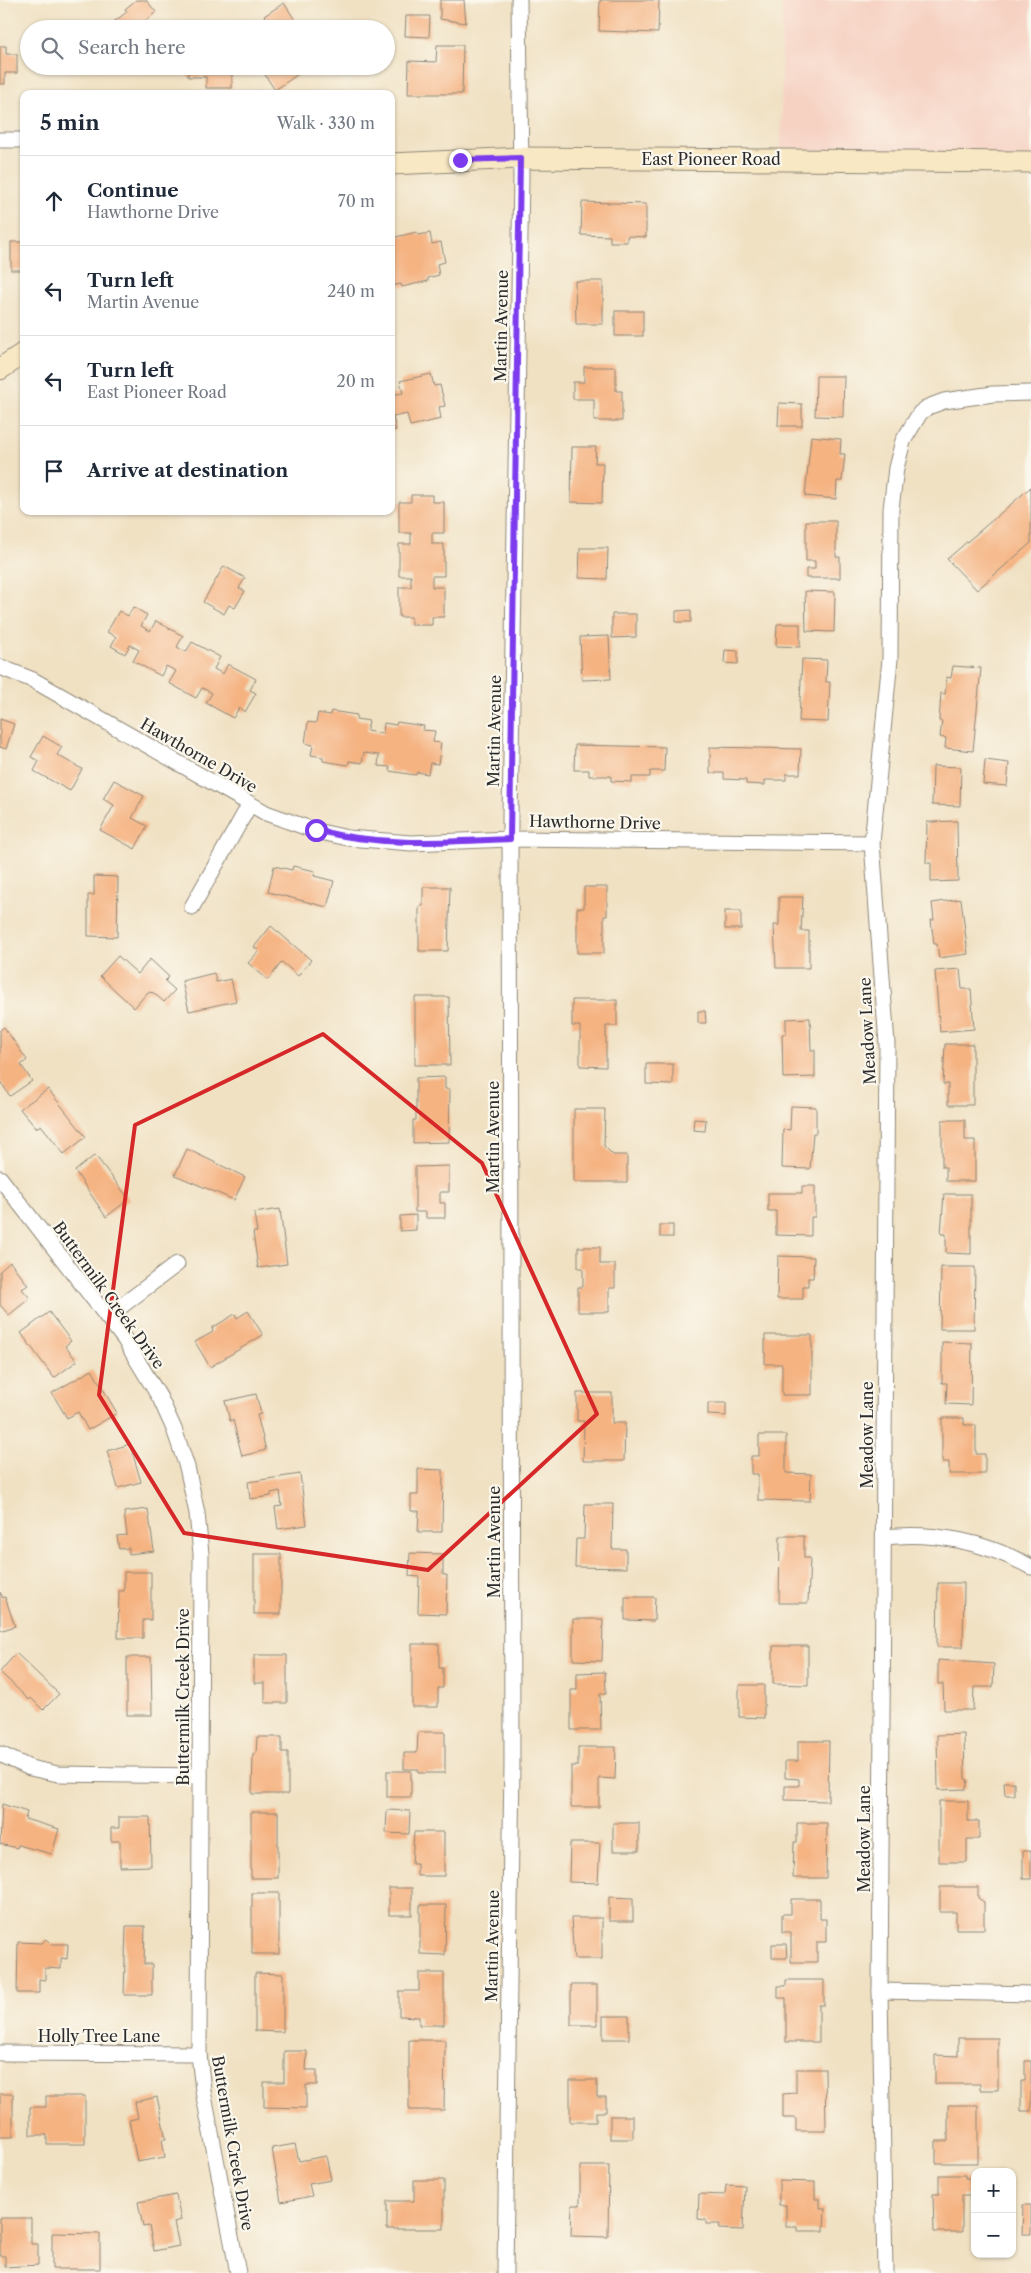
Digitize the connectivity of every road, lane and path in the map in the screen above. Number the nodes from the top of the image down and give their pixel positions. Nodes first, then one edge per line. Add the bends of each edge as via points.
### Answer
1 (519, 0) edge
2 (0, 140) edge
3 (20, 140) edge
4 (520, 158) junction
5 (1031, 162) edge
6 (395, 164) edge
7 (20, 356) edge
8 (0, 369) edge
9 (1031, 393) edge
10 (0, 667) edge
11 (250, 804) junction
12 (510, 839) junction
13 (872, 843) junction
14 (192, 907) dead end
15 (0, 1178) edge
16 (177, 1264) dead end
17 (107, 1317) junction
18 (884, 1537) junction
19 (1031, 1567) edge
20 (0, 1754) edge
21 (200, 1776) junction
22 (880, 1991) junction
23 (1031, 1994) edge
24 (0, 2053) edge
25 (199, 2054) junction
26 (238, 2273) edge
27 (505, 2273) edge
28 (885, 2273) edge

1 - 4 street, Martin Avenue
2 - 3 street
4 - 5 main road, East Pioneer Road
4 - 6 main road, East Pioneer Road
4 - 12 street, Martin Avenue
7 - 8 main road
9 - 13 street, Meadow Lane via 944,401 928,407 911,425 903,441 892,503 890,659
10 - 11 street, Hawthorne Drive via 33,680
11 - 12 street, Hawthorne Drive via 297,825 374,841 411,843
11 - 14 street
12 - 13 street, Hawthorne Drive
12 - 27 street, Martin Avenue via 512,1763
13 - 18 street, Meadow Lane via 887,1044
15 - 17 street, Buttermilk Creek Drive
16 - 17 street
17 - 21 street, Buttermilk Creek Drive via 137,1357 160,1398 181,1448 195,1500 201,1554
18 - 19 street via 924,1536 958,1540 991,1549
18 - 22 street, Meadow Lane
20 - 21 street via 30,1768 58,1774
21 - 25 street, Buttermilk Creek Drive
22 - 23 street
22 - 28 street, Meadow Lane
24 - 25 street, Holly Tree Lane
25 - 26 street, Buttermilk Creek Drive

